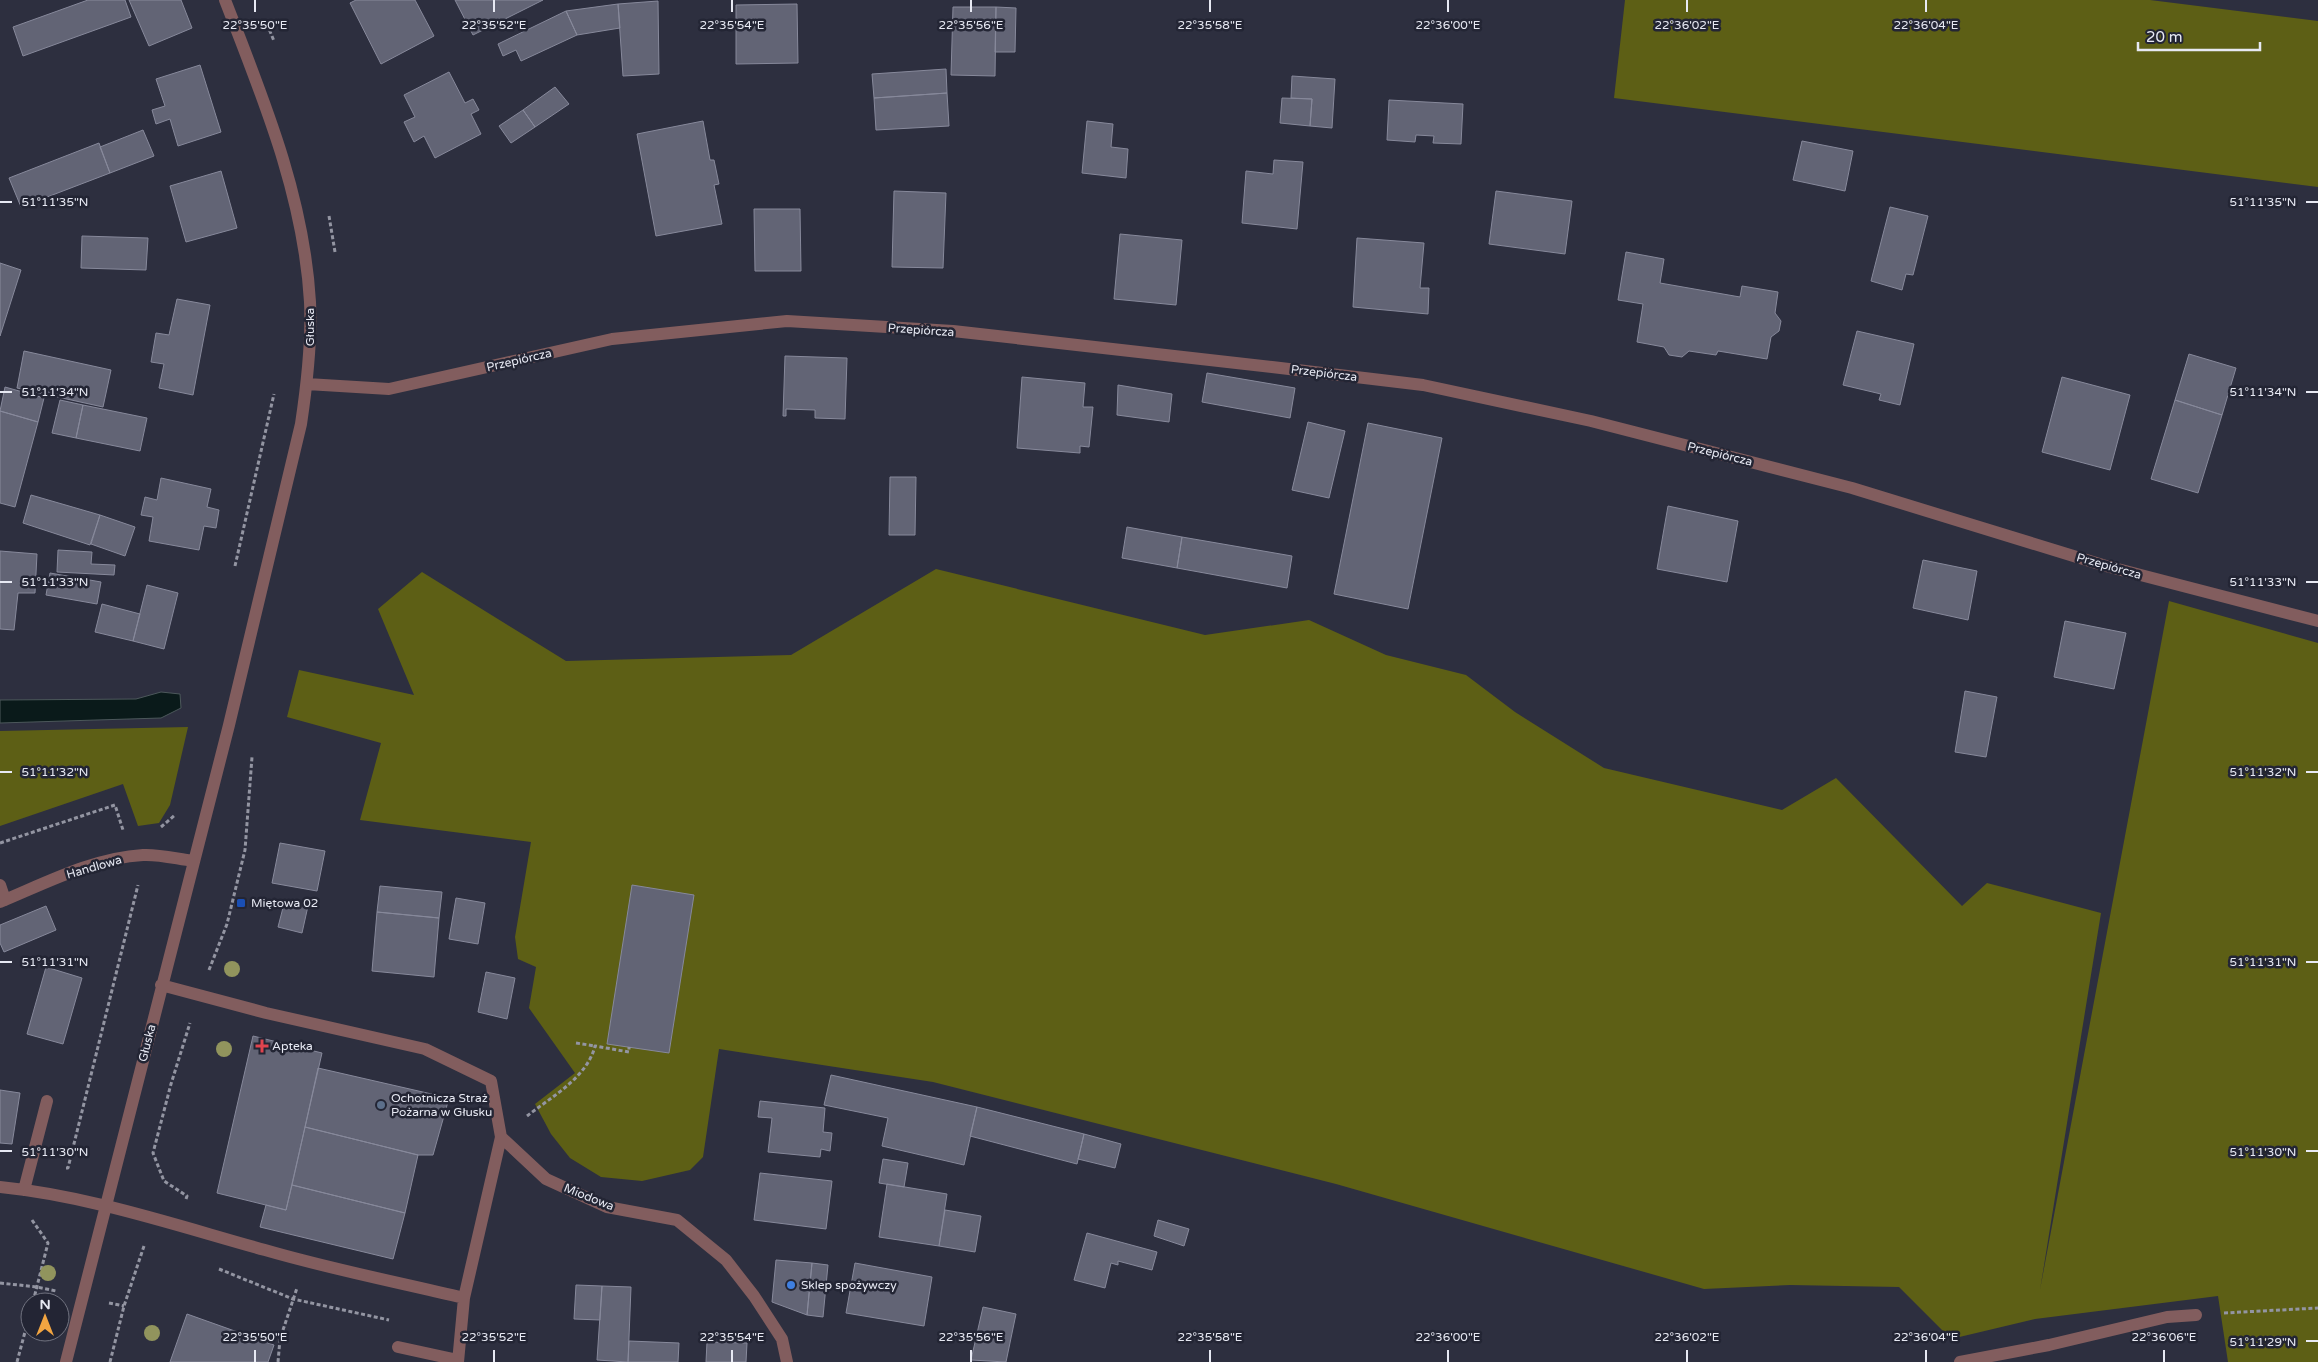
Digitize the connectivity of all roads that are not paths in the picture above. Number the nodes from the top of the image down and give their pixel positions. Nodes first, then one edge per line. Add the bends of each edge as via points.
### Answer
1 (225, 0) edge
2 (307, 384) junction
3 (2318, 621) edge
4 (193, 861) junction
5 (0, 886) edge
6 (2, 901) edge
7 (162, 985) junction
8 (47, 1101) dead end
9 (501, 1137) junction
10 (0, 1187) edge
11 (27, 1190) junction
12 (106, 1205) junction
13 (464, 1298) junction
14 (2196, 1315) road end
15 (398, 1348) dead end
16 (458, 1361) edge
17 (66, 1362) edge
18 (787, 1362) edge
19 (1960, 1362) edge

1 - 2 street, Głuska via 268,112 301,225 310,304
2 - 3 street, Przepiórcza via 389,389 612,339 787,321 953,331 1272,367 1423,385 1591,421 1852,488 2106,566
2 - 4 street, Głuska via 301,424
4 - 6 street, Handlowa via 145,854 108,860
4 - 7 street, Głuska
5 - 6 street
7 - 9 street via 266,1013 425,1049 491,1081
7 - 12 street, Głuska
8 - 11 street
9 - 13 street
9 - 18 street, Miodowa via 546,1179 607,1207 677,1220 726,1260 754,1296 782,1339
10 - 11 street
11 - 12 street
12 - 13 street via 307,1262
12 - 17 street, Głuska
13 - 16 street
14 - 19 street via 2167,1317
15 - 16 street

